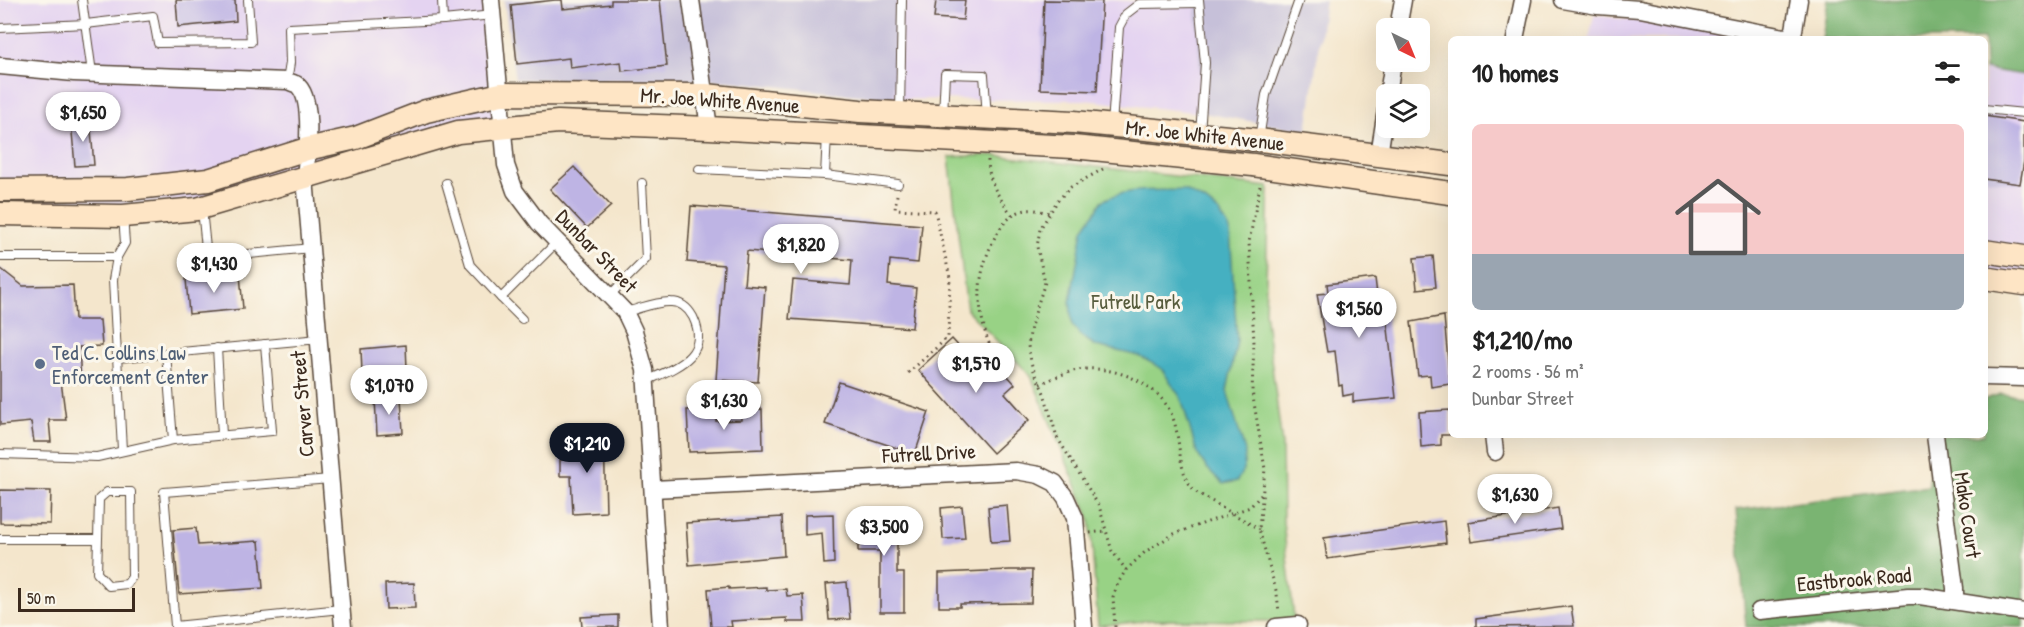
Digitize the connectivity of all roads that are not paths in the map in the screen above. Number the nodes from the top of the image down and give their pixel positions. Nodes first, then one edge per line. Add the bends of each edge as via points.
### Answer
1 (82, 0) edge
2 (248, 0) edge
3 (442, 0) edge
4 (692, 0) edge
5 (902, 0) edge
6 (1299, 0) edge
7 (1403, 0) edge
8 (1523, 0) edge
9 (1563, 0) edge
10 (1799, 0) edge
11 (1199, 1) edge
12 (1641, 5) edge
13 (492, 8) edge
14 (1400, 18) edge
15 (444, 20) junction
16 (86, 24) junction
17 (0, 28) edge
18 (1516, 36) edge
19 (1780, 36) edge
20 (1790, 36) edge
21 (0, 66) edge
22 (92, 74) junction
23 (287, 81) junction
24 (501, 94) junction
25 (706, 94) junction
26 (1988, 109) edge
27 (900, 113) junction
28 (2024, 113) edge
29 (943, 115) junction
30 (987, 117) junction
31 (1112, 126) junction
32 (501, 127) junction
33 (709, 128) junction
34 (827, 134) junction
35 (1200, 135) junction
36 (1382, 138) edge
37 (1259, 140) junction
38 (307, 149) junction
39 (1379, 155) junction
40 (1448, 164) edge
41 (699, 169) dead end
42 (825, 175) junction
43 (305, 178) junction
44 (446, 183) dead end
45 (642, 183) dead end
46 (898, 184) road end
47 (0, 190) edge
48 (1448, 193) edge
49 (202, 208) junction
50 (0, 214) edge
51 (123, 216) junction
52 (557, 242) junction
53 (311, 248) junction
54 (1988, 252) edge
55 (2024, 256) edge
56 (0, 257) edge
57 (117, 257) junction
58 (1988, 279) edge
59 (2024, 284) edge
60 (610, 295) junction
61 (501, 298) junction
62 (625, 312) junction
63 (522, 319) dead end
64 (319, 339) junction
65 (265, 344) junction
66 (217, 348) junction
67 (166, 353) junction
68 (118, 358) junction
69 (1988, 377) edge
70 (2024, 378) edge
71 (646, 381) junction
72 (222, 435) junction
73 (1935, 438) edge
74 (173, 440) junction
75 (122, 450) junction
76 (0, 454) edge
77 (331, 479) junction
78 (653, 489) junction
79 (0, 539) edge
80 (98, 539) junction
81 (1955, 601) junction
82 (341, 609) junction
83 (1759, 611) dead end
84 (2024, 612) edge
85 (1289, 626) edge
86 (343, 627) edge
87 (661, 627) edge
88 (1084, 627) edge
89 (1276, 627) edge

1 - 16 lane
2 - 16 lane via 251,42 158,44 153,16
3 - 15 lane
4 - 25 street
5 - 27 lane
6 - 37 lane via 1266,95
7 - 14 street
8 - 18 street
9 - 12 street via 1598,6
10 - 20 street
11 - 31 lane via 1139,4 1125,14 1119,27
11 - 35 lane via 1205,63
12 - 19 street
13 - 15 lane
13 - 24 street, Dunbar Street
15 - 23 lane via 289,28
16 - 17 lane
16 - 22 lane
21 - 22 street
22 - 23 street
23 - 38 street, Carver Street via 303,93
24 - 25 main road, Mr. Joe White Avenue
24 - 32 street, Dunbar Street
24 - 38 main road, Mr. Joe White Avenue via 426,111 356,138
25 - 27 main road, Mr. Joe White Avenue
25 - 33 street
26 - 28 lane
27 - 29 main road, Mr. Joe White Avenue
29 - 30 main road, Mr. Joe White Avenue
29 - 30 lane via 945,74 984,75
30 - 31 main road, Mr. Joe White Avenue
31 - 35 main road, Mr. Joe White Avenue
32 - 33 main road, Mr. Joe White Avenue via 558,122
32 - 43 main road, Mr. Joe White Avenue via 458,132
32 - 52 street, Dunbar Street via 506,165 515,191
33 - 34 main road, Mr. Joe White Avenue
34 - 42 lane
34 - 48 main road, Mr. Joe White Avenue via 1109,151 1264,166
35 - 37 main road, Mr. Joe White Avenue
36 - 39 street
37 - 39 main road, Mr. Joe White Avenue
38 - 43 street, Carver Street
38 - 47 main road, Mr. Joe White Avenue via 208,180 128,189
39 - 40 main road, Mr. Joe White Avenue
41 - 42 lane
42 - 46 lane
43 - 49 main road, Mr. Joe White Avenue
43 - 53 street, Carver Street
44 - 61 lane via 470,266
45 - 60 lane via 646,259
49 - 51 main road, Mr. Joe White Avenue
49 - 53 lane via 207,258
50 - 51 main road, Mr. Joe White Avenue
51 - 57 lane via 125,243
52 - 60 street, Dunbar Street
52 - 61 lane
53 - 64 street, Carver Street
54 - 55 main road
56 - 57 lane
57 - 68 lane via 114,280
58 - 59 main road
60 - 62 street, Dunbar Street
61 - 63 lane
62 - 71 street, Dunbar Street via 634,331
62 - 71 lane via 669,301 690,311 695,322 698,336 692,355 681,365
64 - 65 lane
64 - 77 street, Carver Street
65 - 66 lane
65 - 72 lane via 272,431
66 - 67 lane
66 - 72 lane
67 - 68 lane
67 - 74 lane
68 - 75 lane
69 - 70 street
71 - 78 street, Dunbar Street
72 - 74 lane
73 - 81 street, Mako Court
74 - 75 lane
75 - 76 lane via 97,457
77 - 82 street, Carver Street
77 - 82 lane via 164,492 175,626
78 - 87 street, Dunbar Street
78 - 88 street, Futrell Drive via 1016,471 1039,475 1055,483 1075,518
79 - 80 lane
80 - 80 lane via 99,500 108,492 131,492 132,577 127,584 109,586 97,573
81 - 83 street, Eastbrook Road via 1908,596
81 - 84 street, Eastbrook Road
82 - 86 street, Carver Street
85 - 89 street

